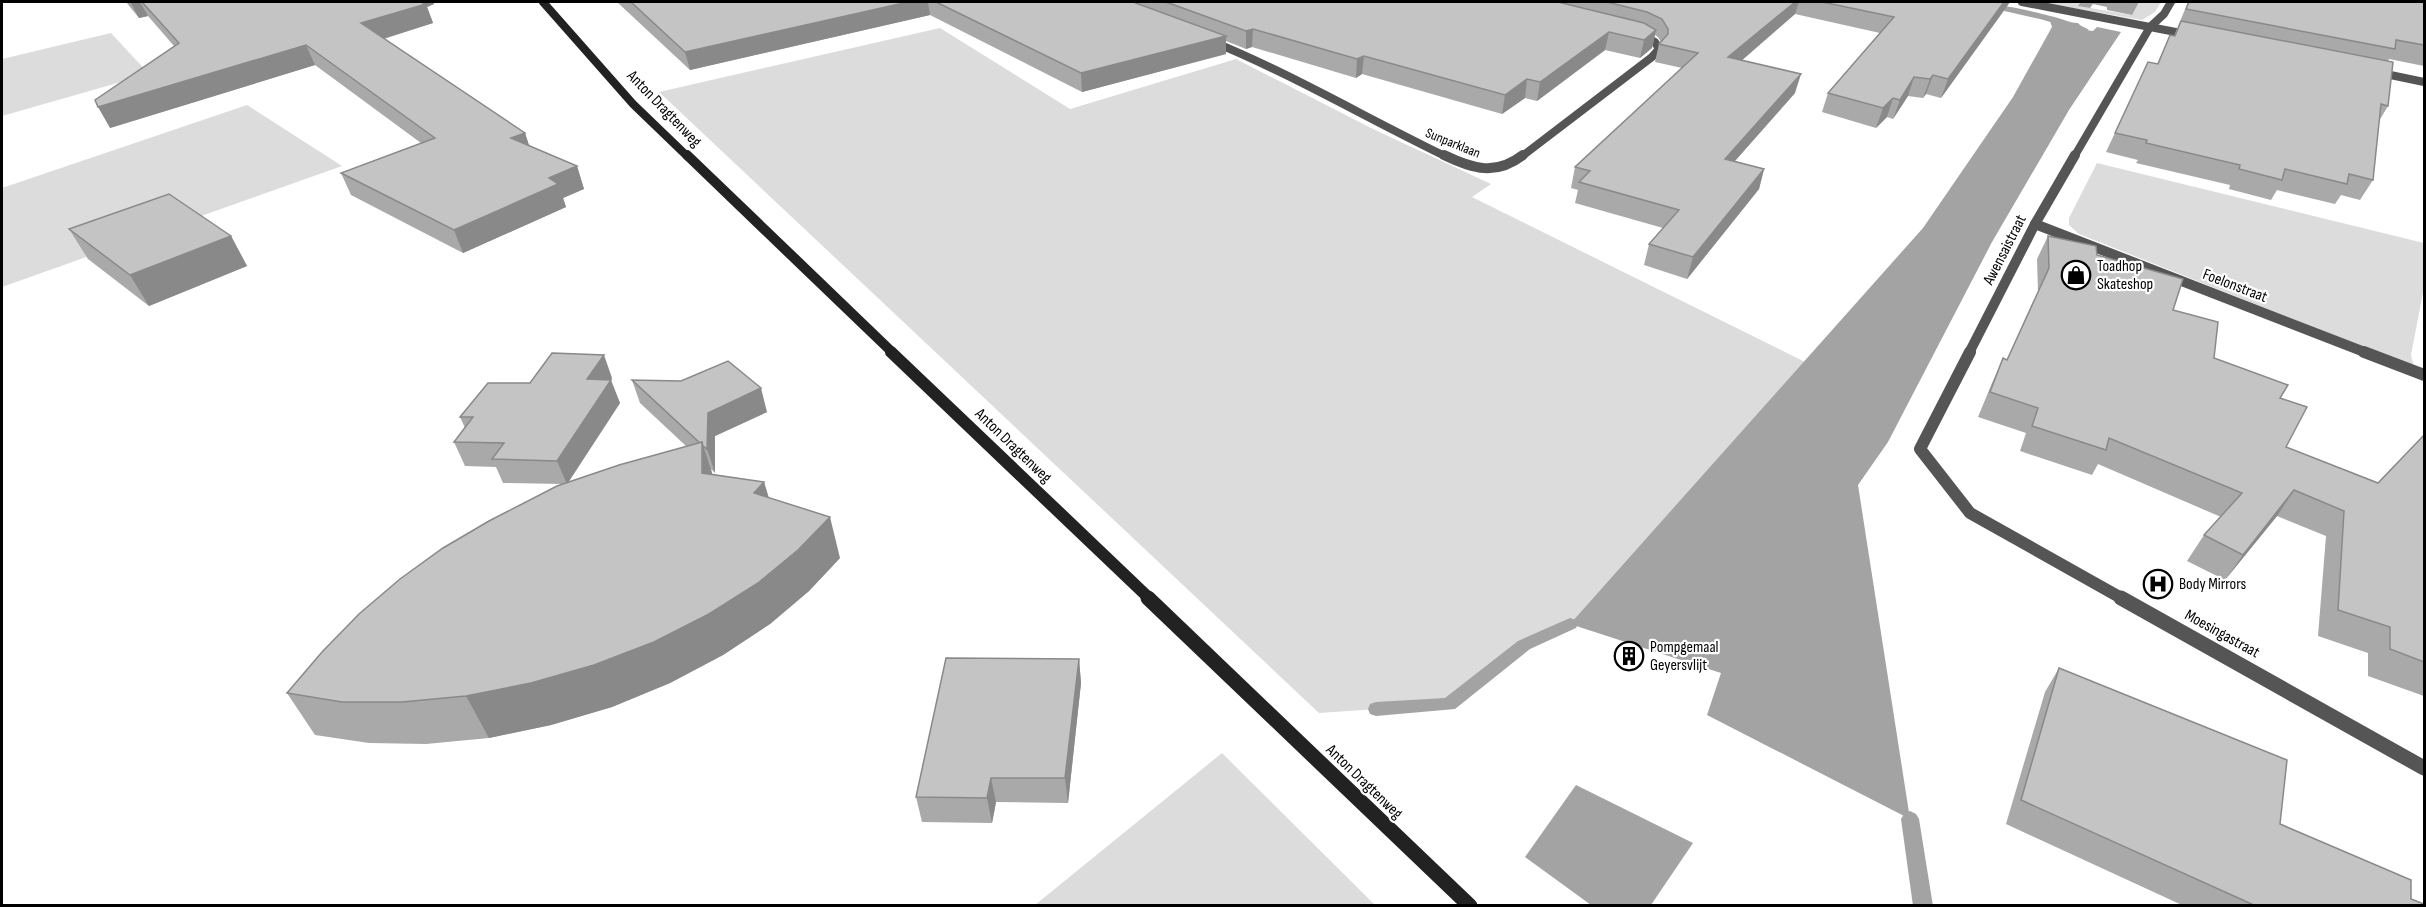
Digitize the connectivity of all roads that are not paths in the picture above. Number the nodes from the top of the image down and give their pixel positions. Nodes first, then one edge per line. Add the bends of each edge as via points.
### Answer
1 (543, 2) edge
2 (2022, 2) edge
3 (2170, 2) edge
4 (2150, 27) junction
5 (1631, 31) edge
6 (2196, 36) edge
7 (1203, 38) edge
8 (2367, 70) edge
9 (2424, 82) edge
10 (2035, 224) junction
11 (2424, 375) edge
12 (1970, 513) joint
13 (2424, 768) edge
14 (1470, 906) edge

1 - 14 main road, Anton Dragtenweg via 633,104
2 - 4 street
3 - 4 street, Awensaistraat
4 - 6 street
4 - 10 street, Awensaistraat
5 - 7 street, Sunparklaan via 1655,42 1659,49 1509,166 1494,169 1466,166 1255,59
8 - 9 street
10 - 11 street, Foelonstraat
10 - 12 street, Awensaistraat via 1920,449
12 - 13 street, Moesingastraat

